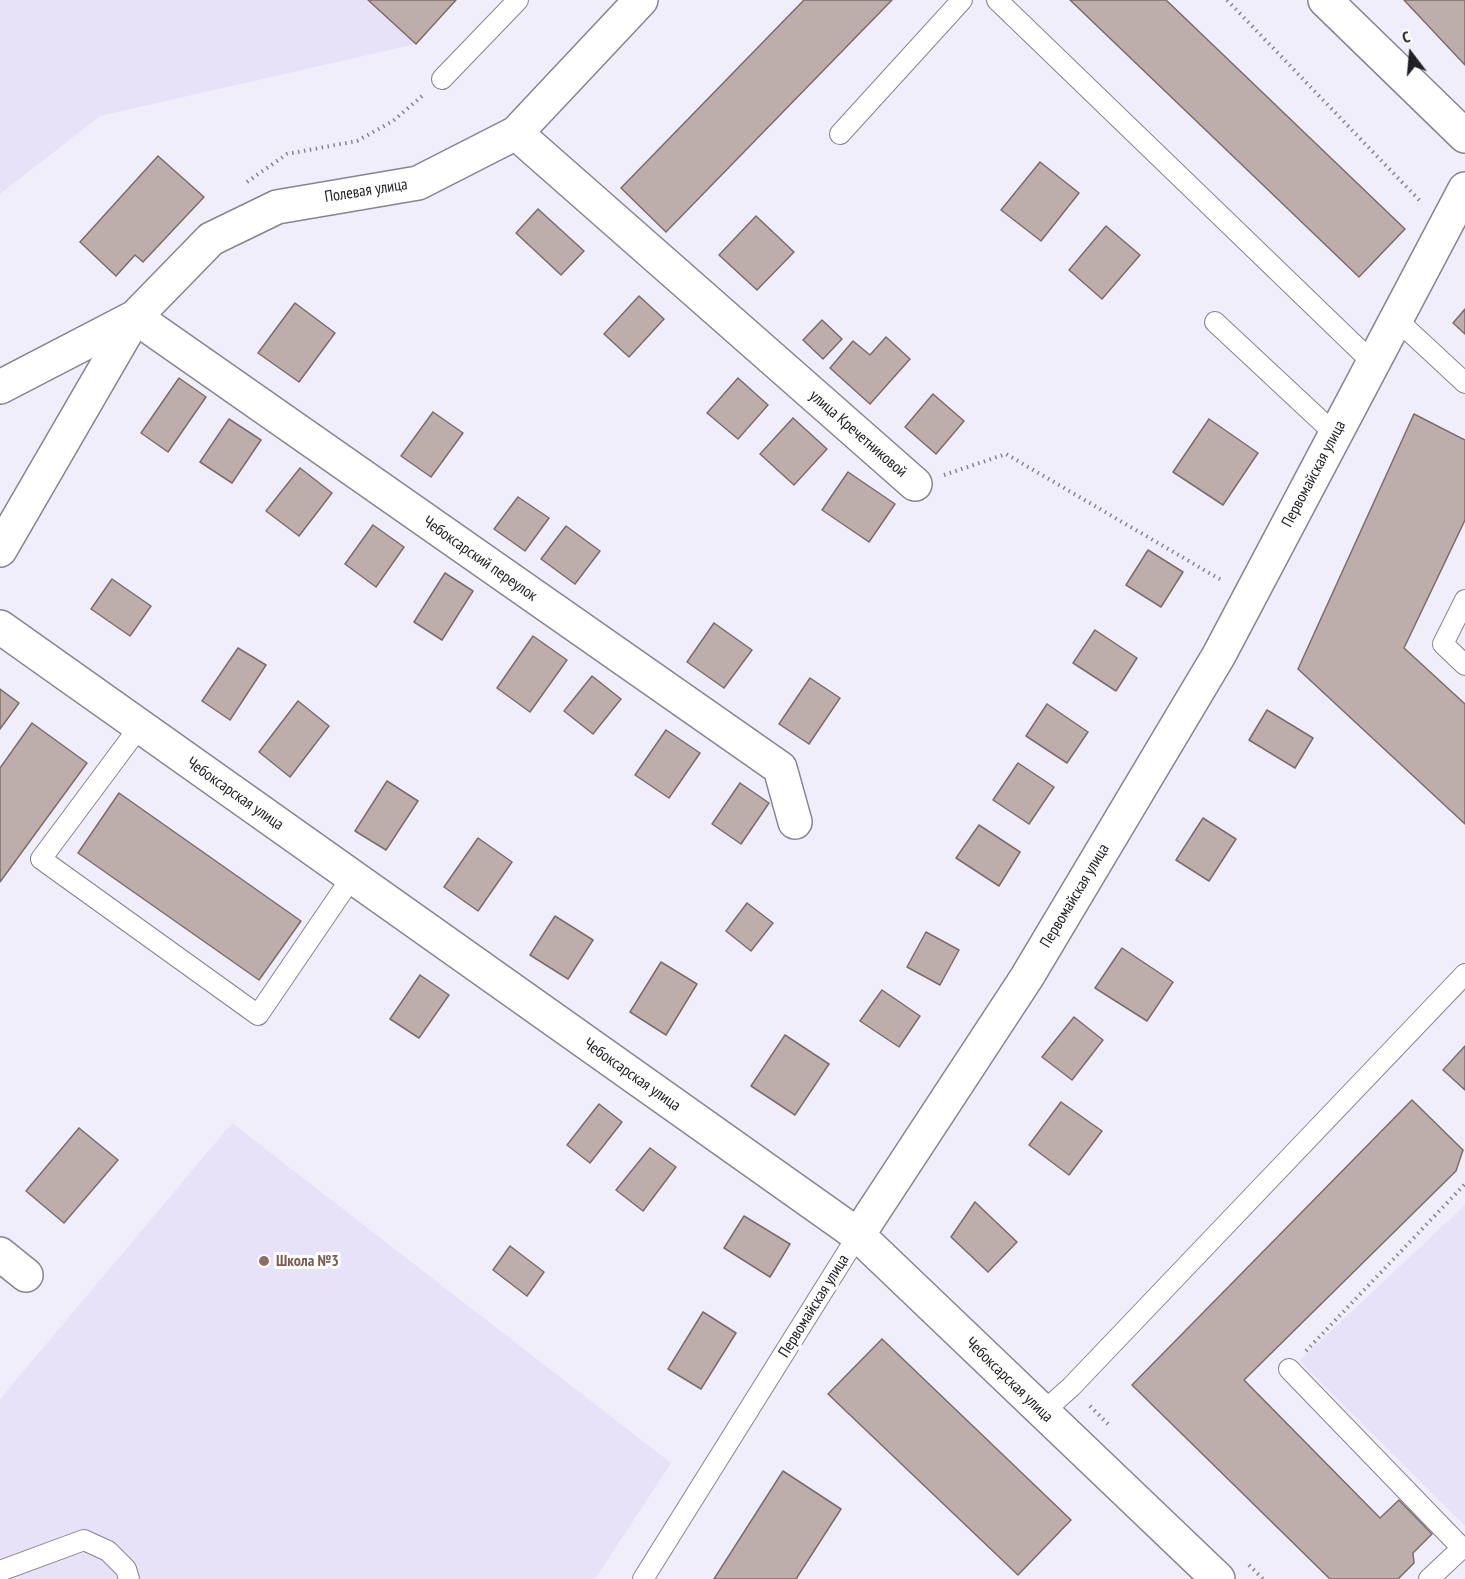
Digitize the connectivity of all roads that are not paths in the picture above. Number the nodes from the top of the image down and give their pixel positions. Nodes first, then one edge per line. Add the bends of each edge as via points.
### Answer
1 (518, 0) edge
2 (641, 0) edge
3 (962, 0) edge
4 (997, 0) edge
5 (1325, 0) edge
6 (442, 79) road end
7 (516, 133) junction
8 (840, 134) dead end
9 (1465, 136) edge
10 (1465, 189) edge
11 (135, 317) junction
12 (1395, 318) junction
13 (1215, 322) dead end
14 (1372, 362) junction
15 (1465, 383) edge
16 (0, 387) edge
17 (1335, 434) junction
18 (915, 484) road end
19 (0, 550) edge
20 (1465, 600) edge
21 (0, 627) edge
22 (1465, 664) edge
23 (140, 726) junction
24 (795, 822) dead end
25 (352, 877) junction
26 (1465, 974) edge
27 (858, 1235) junction
28 (0, 1254) edge
29 (26, 1275) dead end
30 (1289, 1369) road end
31 (1043, 1412) junction
32 (0, 1571) edge
33 (129, 1579) edge
34 (643, 1579) edge
35 (1218, 1579) edge
36 (1429, 1579) edge

1 - 6 lane
2 - 7 street, Полевая улица
3 - 8 lane
4 - 14 lane
5 - 9 street
7 - 11 street, Полевая улица via 418,183 277,207 211,238
7 - 18 street, улица Кречетниковой
10 - 12 street, Первомайская улица
11 - 16 street, Полевая улица
11 - 19 street, Полевая улица
11 - 24 street, Чебоксарский переулок via 780,768
12 - 14 street, Первомайская улица
12 - 15 lane
13 - 17 lane
14 - 17 street, Первомайская улица
17 - 27 street, Первомайская улица via 1219,655 1027,977
20 - 22 lane via 1443,644
21 - 23 street, Чебоксарская улица
23 - 25 street, Чебоксарская улица
23 - 25 lane via 41,859 258,1015
25 - 27 street, Чебоксарская улица
26 - 31 lane
27 - 31 street, Чебоксарская улица
27 - 34 lane, Первомайская улица
28 - 29 street
30 - 36 lane via 1462,1548
31 - 35 street, Чебоксарская улица
32 - 33 lane via 84,1540 108,1551 126,1569

